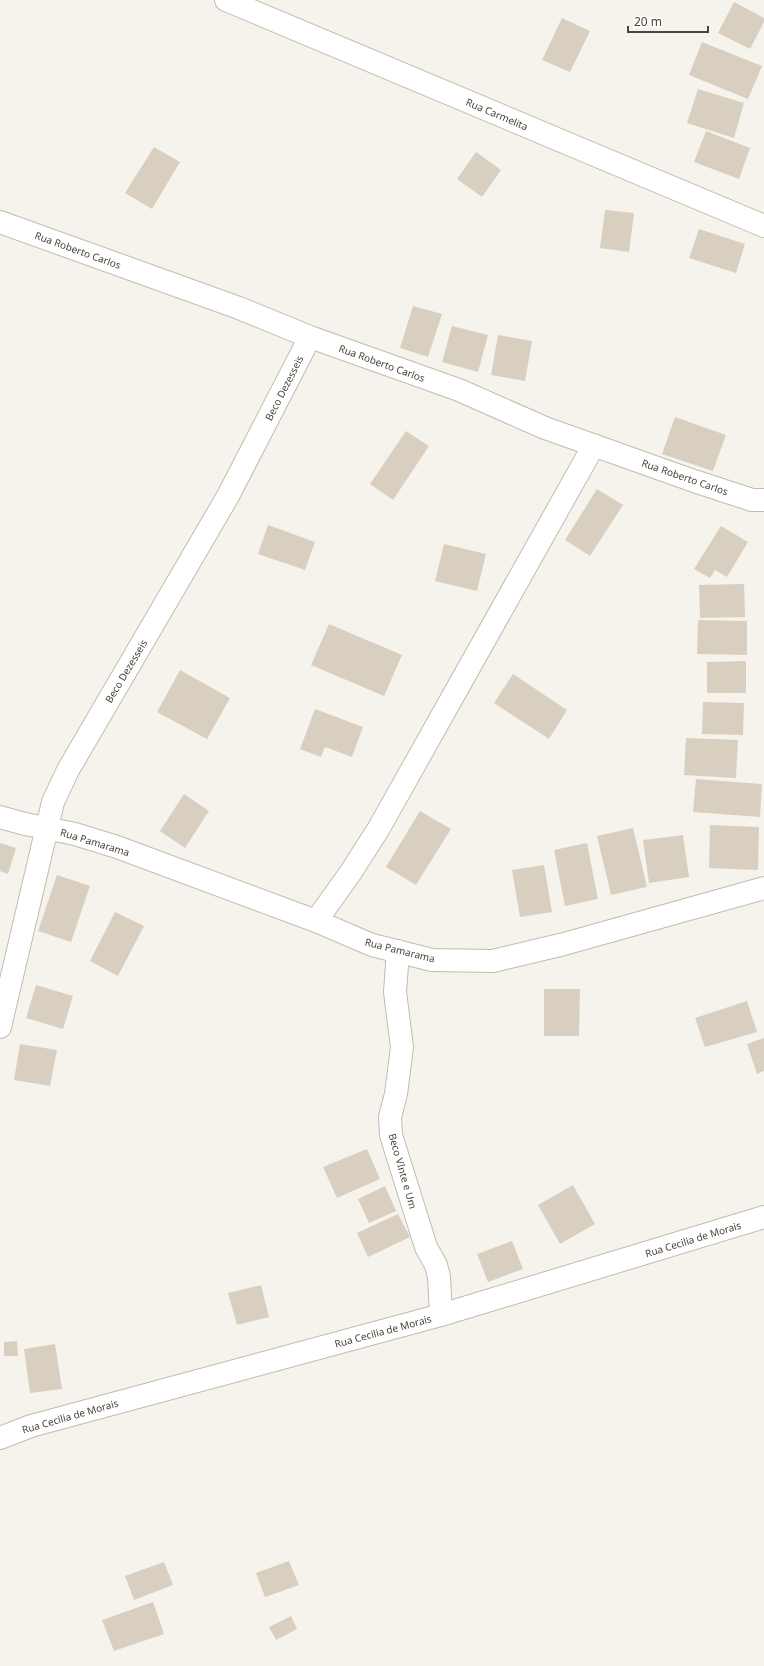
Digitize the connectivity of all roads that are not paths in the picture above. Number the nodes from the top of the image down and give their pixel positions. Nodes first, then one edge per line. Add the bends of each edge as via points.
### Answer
1 (228, 1) edge
2 (0, 222) edge
3 (764, 226) edge
4 (310, 337) junction
5 (594, 445) junction
6 (764, 500) edge
7 (0, 817) edge
8 (46, 828) junction
9 (764, 888) edge
10 (316, 921) junction
11 (398, 951) junction
12 (0, 1027) edge
13 (764, 1217) edge
14 (441, 1315) junction
15 (2, 1431) edge

1 - 3 street, Rua Carmelita
2 - 4 street, Rua Roberto Carlos via 239,308
4 - 5 street, Rua Roberto Carlos via 458,390 545,428
4 - 8 street, Beco Dezesseis via 228,496 68,770 53,802
5 - 6 street, Rua Roberto Carlos via 745,498
5 - 10 street via 379,828
7 - 8 street, Rua Pamarama
8 - 10 street, Rua Pamarama via 117,847
8 - 12 street, Beco Dezesseis
9 - 11 street, Rua Pamarama via 494,961 432,960
10 - 11 street, Rua Pamarama via 372,945
11 - 14 street, Beco VInte e Um via 395,992 402,1047 396,1094 390,1117 391,1135 426,1247 436,1265
13 - 14 street, Rua Cecilia de Morais
14 - 15 street, Rua Cecilia de Morais via 31,1426

